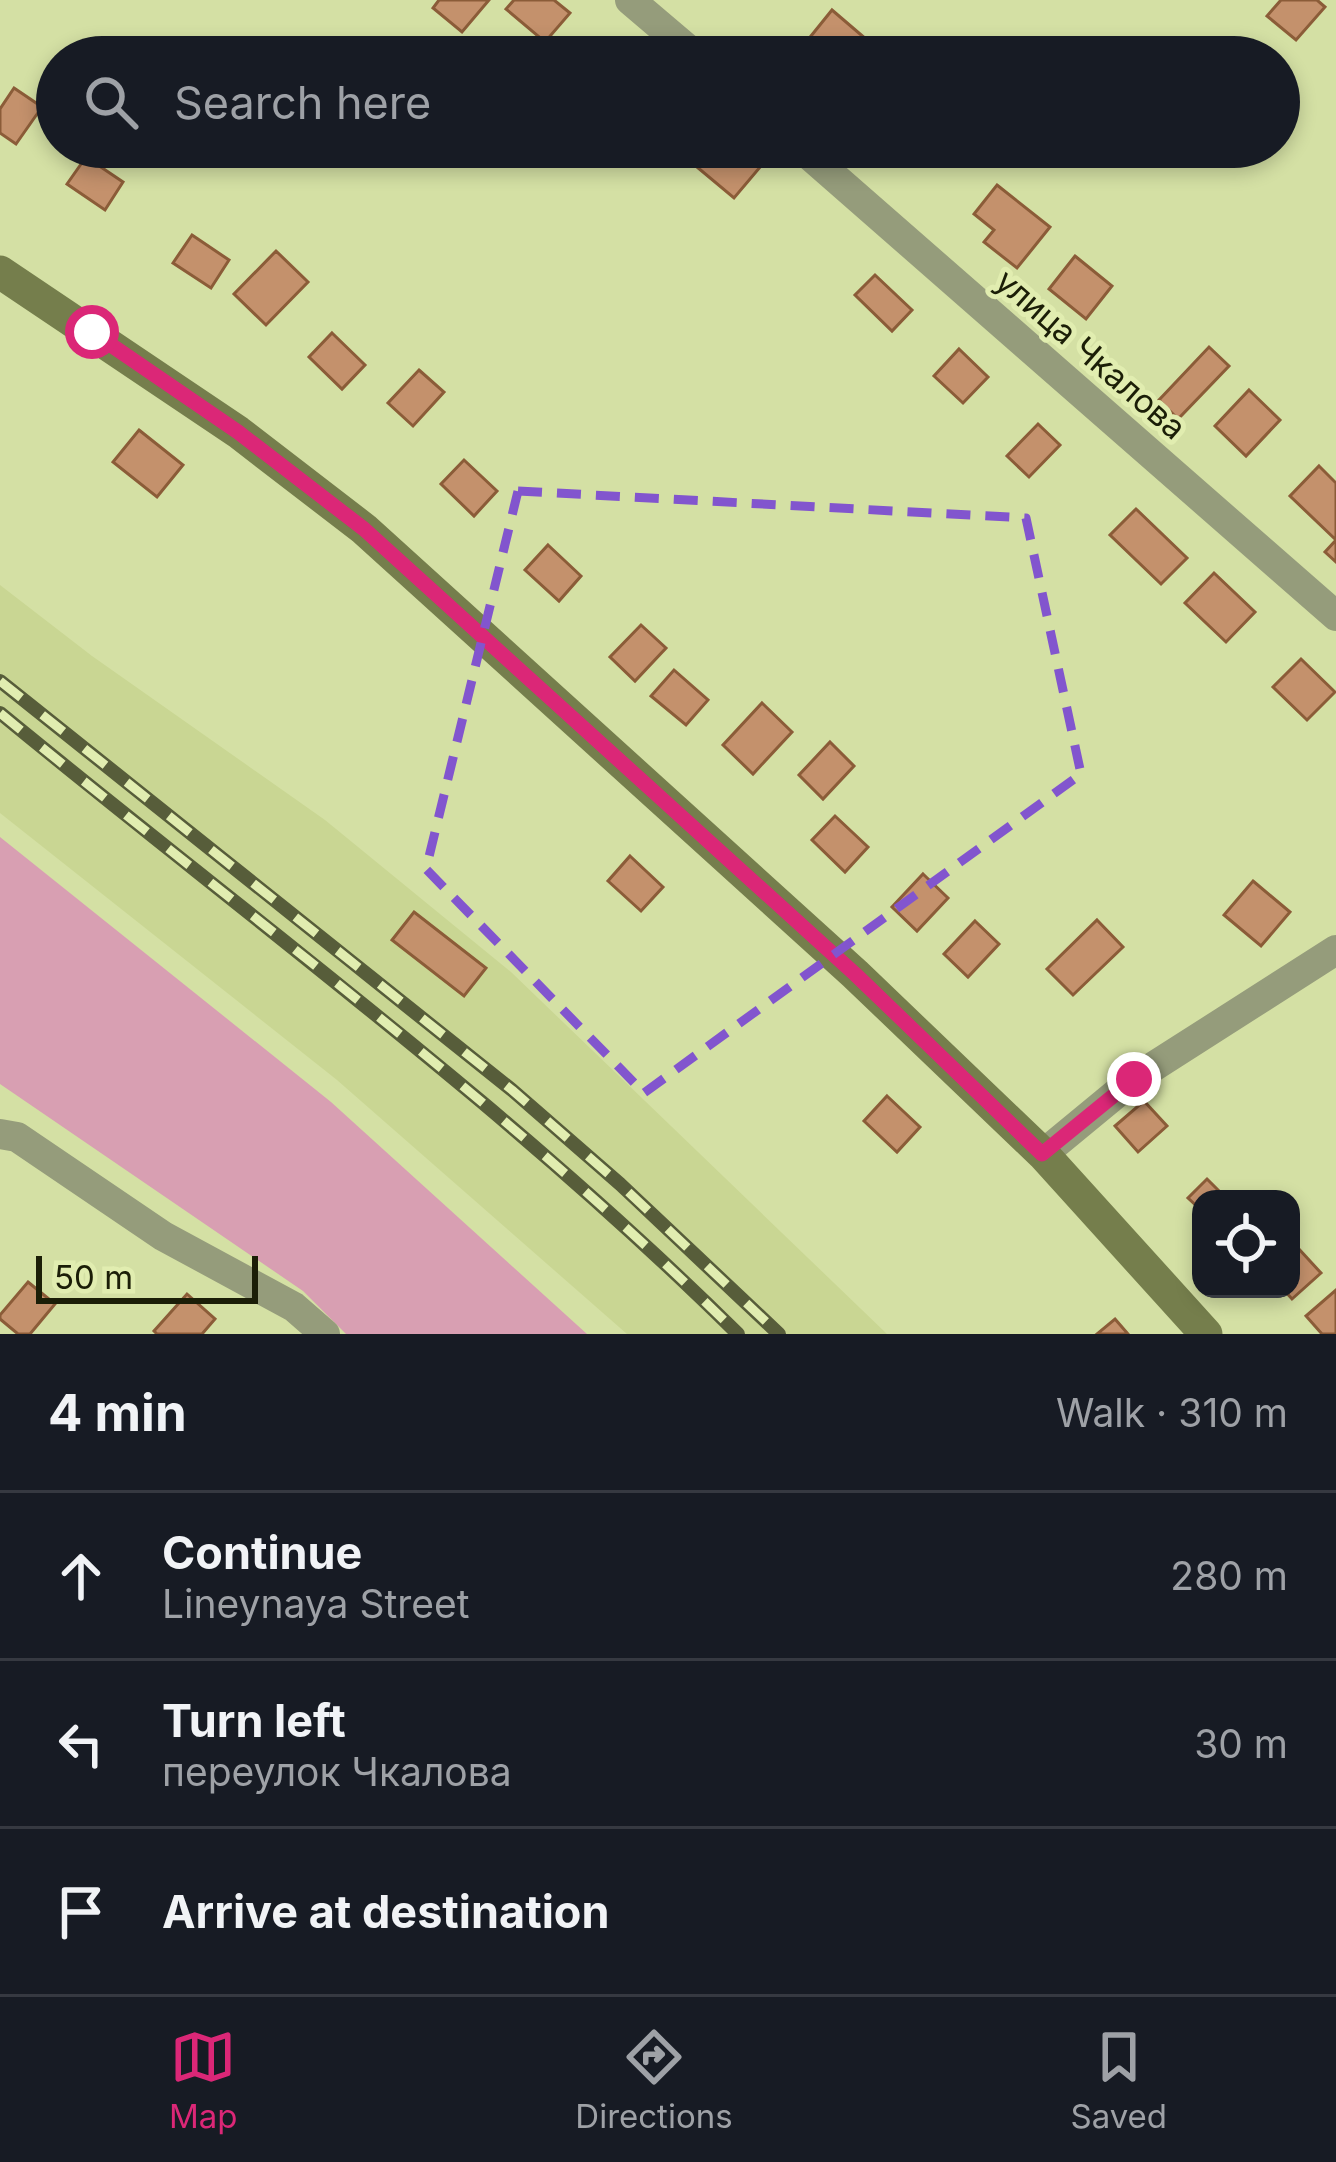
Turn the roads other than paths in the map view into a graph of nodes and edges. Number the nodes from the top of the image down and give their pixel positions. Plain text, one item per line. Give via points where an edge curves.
1 (630, 0) edge
2 (672, 36) edge
3 (824, 168) edge
4 (0, 272) edge
5 (1336, 616) edge
6 (1336, 950) edge
7 (0, 1134) edge
8 (1042, 1154) junction
9 (325, 1334) edge
10 (1206, 1334) edge

1 - 2 street
3 - 5 street, улица Чкалова
4 - 8 main road via 238,432 364,529
6 - 8 street via 1134,1079
7 - 9 street via 17,1137 163,1236 294,1307
8 - 10 main road

